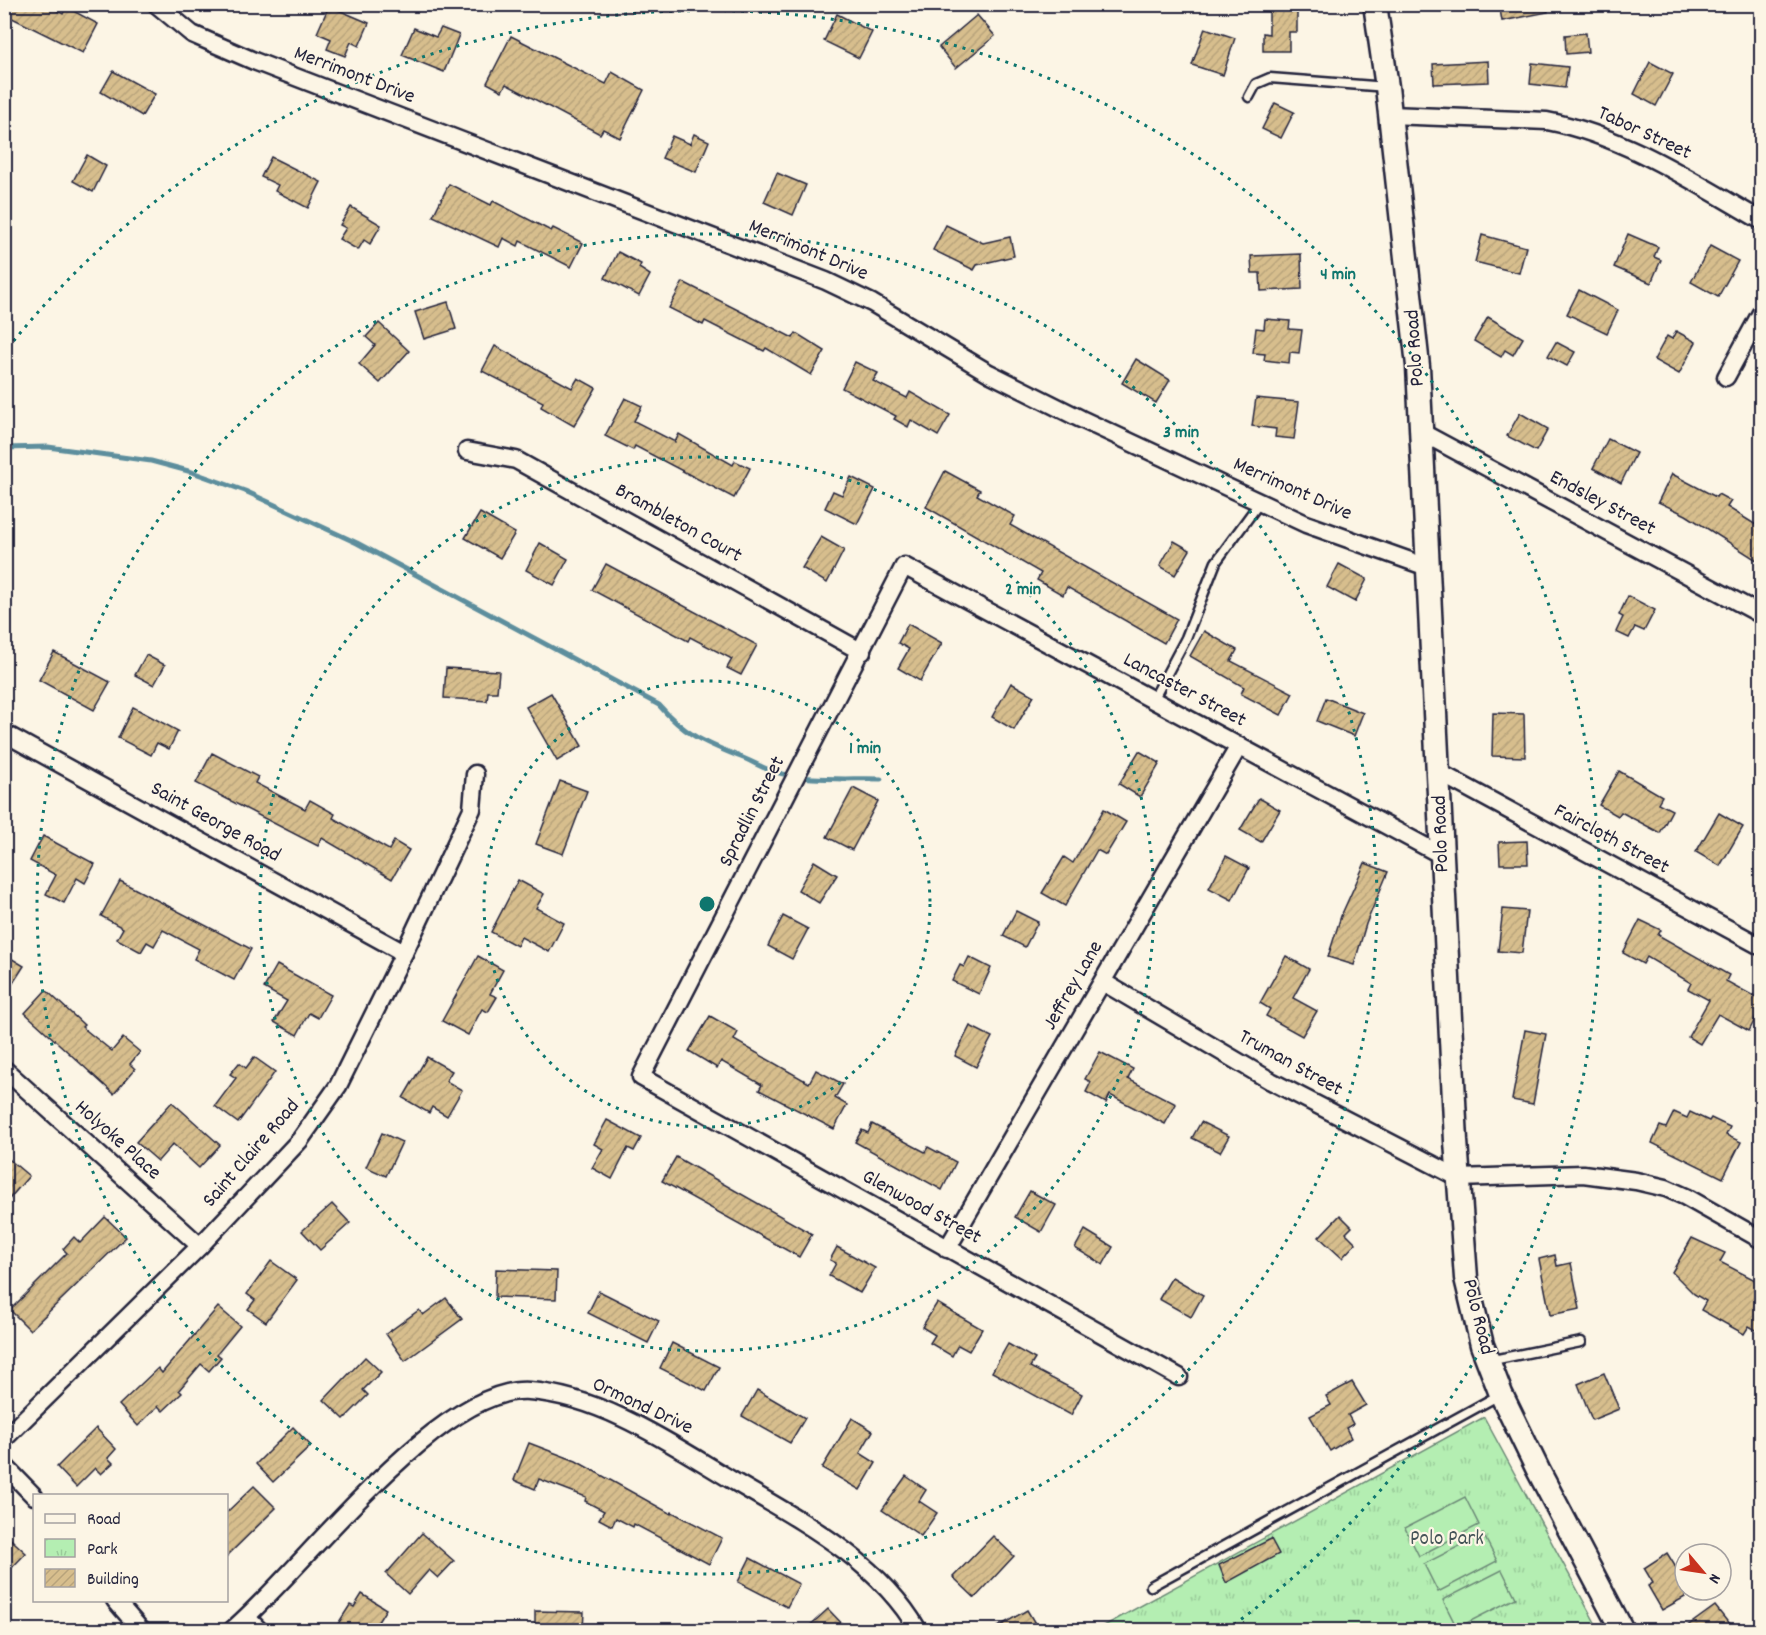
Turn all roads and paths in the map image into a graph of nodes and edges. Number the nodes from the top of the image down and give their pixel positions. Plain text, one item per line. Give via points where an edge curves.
1 (156, 4) edge
2 (1375, 4) edge
3 (1387, 87) junction
4 (1249, 98) dead end
5 (1389, 115) junction
6 (1761, 221) edge
7 (1761, 311) edge
8 (1726, 377) dead end
9 (1421, 432) junction
10 (467, 452) dead end
11 (1260, 502) junction
12 (904, 566) joint
13 (1430, 568) junction
14 (1761, 615) edge
15 (862, 652) junction
16 (1153, 700) junction
17 (4, 733) edge
18 (1239, 746) junction
19 (1440, 772) junction
20 (475, 774) dead end
21 (1443, 856) junction
22 (1761, 947) edge
23 (404, 953) junction
24 (1103, 982) junction
25 (4, 1069) edge
26 (641, 1077) joint
27 (1459, 1178) junction
28 (1761, 1240) edge
29 (200, 1246) junction
30 (947, 1249) junction
31 (1581, 1342) dead end
32 (1488, 1361) junction
33 (1179, 1377) dead end
34 (1501, 1394) junction
35 (4, 1439) edge
36 (4, 1465) edge
37 (33, 1495) edge
38 (1151, 1586) dead end
39 (117, 1602) edge
40 (247, 1618) junction
41 (141, 1630) edge
42 (232, 1630) edge
43 (259, 1630) edge
44 (918, 1630) edge
45 (1622, 1630) edge

1 - 11 street, Merrimont Drive via 192,34 254,61 826,281 872,303 989,373
2 - 3 main road, Polo Road
3 - 4 lane via 1270,78 1256,84
3 - 5 main road, Polo Road
5 - 6 street, Tabor Street via 1547,121 1572,126 1628,147
5 - 9 main road, Polo Road via 1413,304
7 - 8 street
9 - 13 main road, Polo Road
9 - 14 street, Endsley Street
10 - 15 street, Brambleton Court via 516,460
11 - 13 street, Merrimont Drive via 1306,524
11 - 16 lane via 1216,562 1185,638
12 - 15 street, Spradlin Street
12 - 16 street, Lancaster Street
13 - 19 main road, Polo Road
15 - 26 street, Spradlin Street
16 - 18 street, Lancaster Street
17 - 23 street, Saint George Road
18 - 21 street, Lancaster Street
18 - 24 street, Jeffrey Lane
19 - 21 main road, Polo Road
19 - 22 street, Faircloth Street
20 - 23 street, Saint Claire Road via 472,809
21 - 27 main road, Polo Road
23 - 29 street, Saint Claire Road via 338,1086 300,1140
24 - 27 street, Truman Street via 1270,1081
24 - 30 street, Jeffrey Lane
25 - 29 street, Holyoke Place
26 - 30 street, Glenwood Street
27 - 28 street via 1583,1174 1636,1181 1686,1197
27 - 32 main road, Polo Road via 1466,1278
29 - 35 street, Saint Claire Road
30 - 33 street, Glenwood Street
31 - 32 lane
32 - 34 main road, Polo Road
34 - 38 lane
34 - 45 main road, Polo Road
36 - 37 street
39 - 41 street
40 - 42 street, Ormond Drive
40 - 43 street
40 - 44 street, Ormond Drive via 422,1441 470,1406 494,1396 527,1391 575,1400 617,1416 765,1500 865,1566 889,1590

